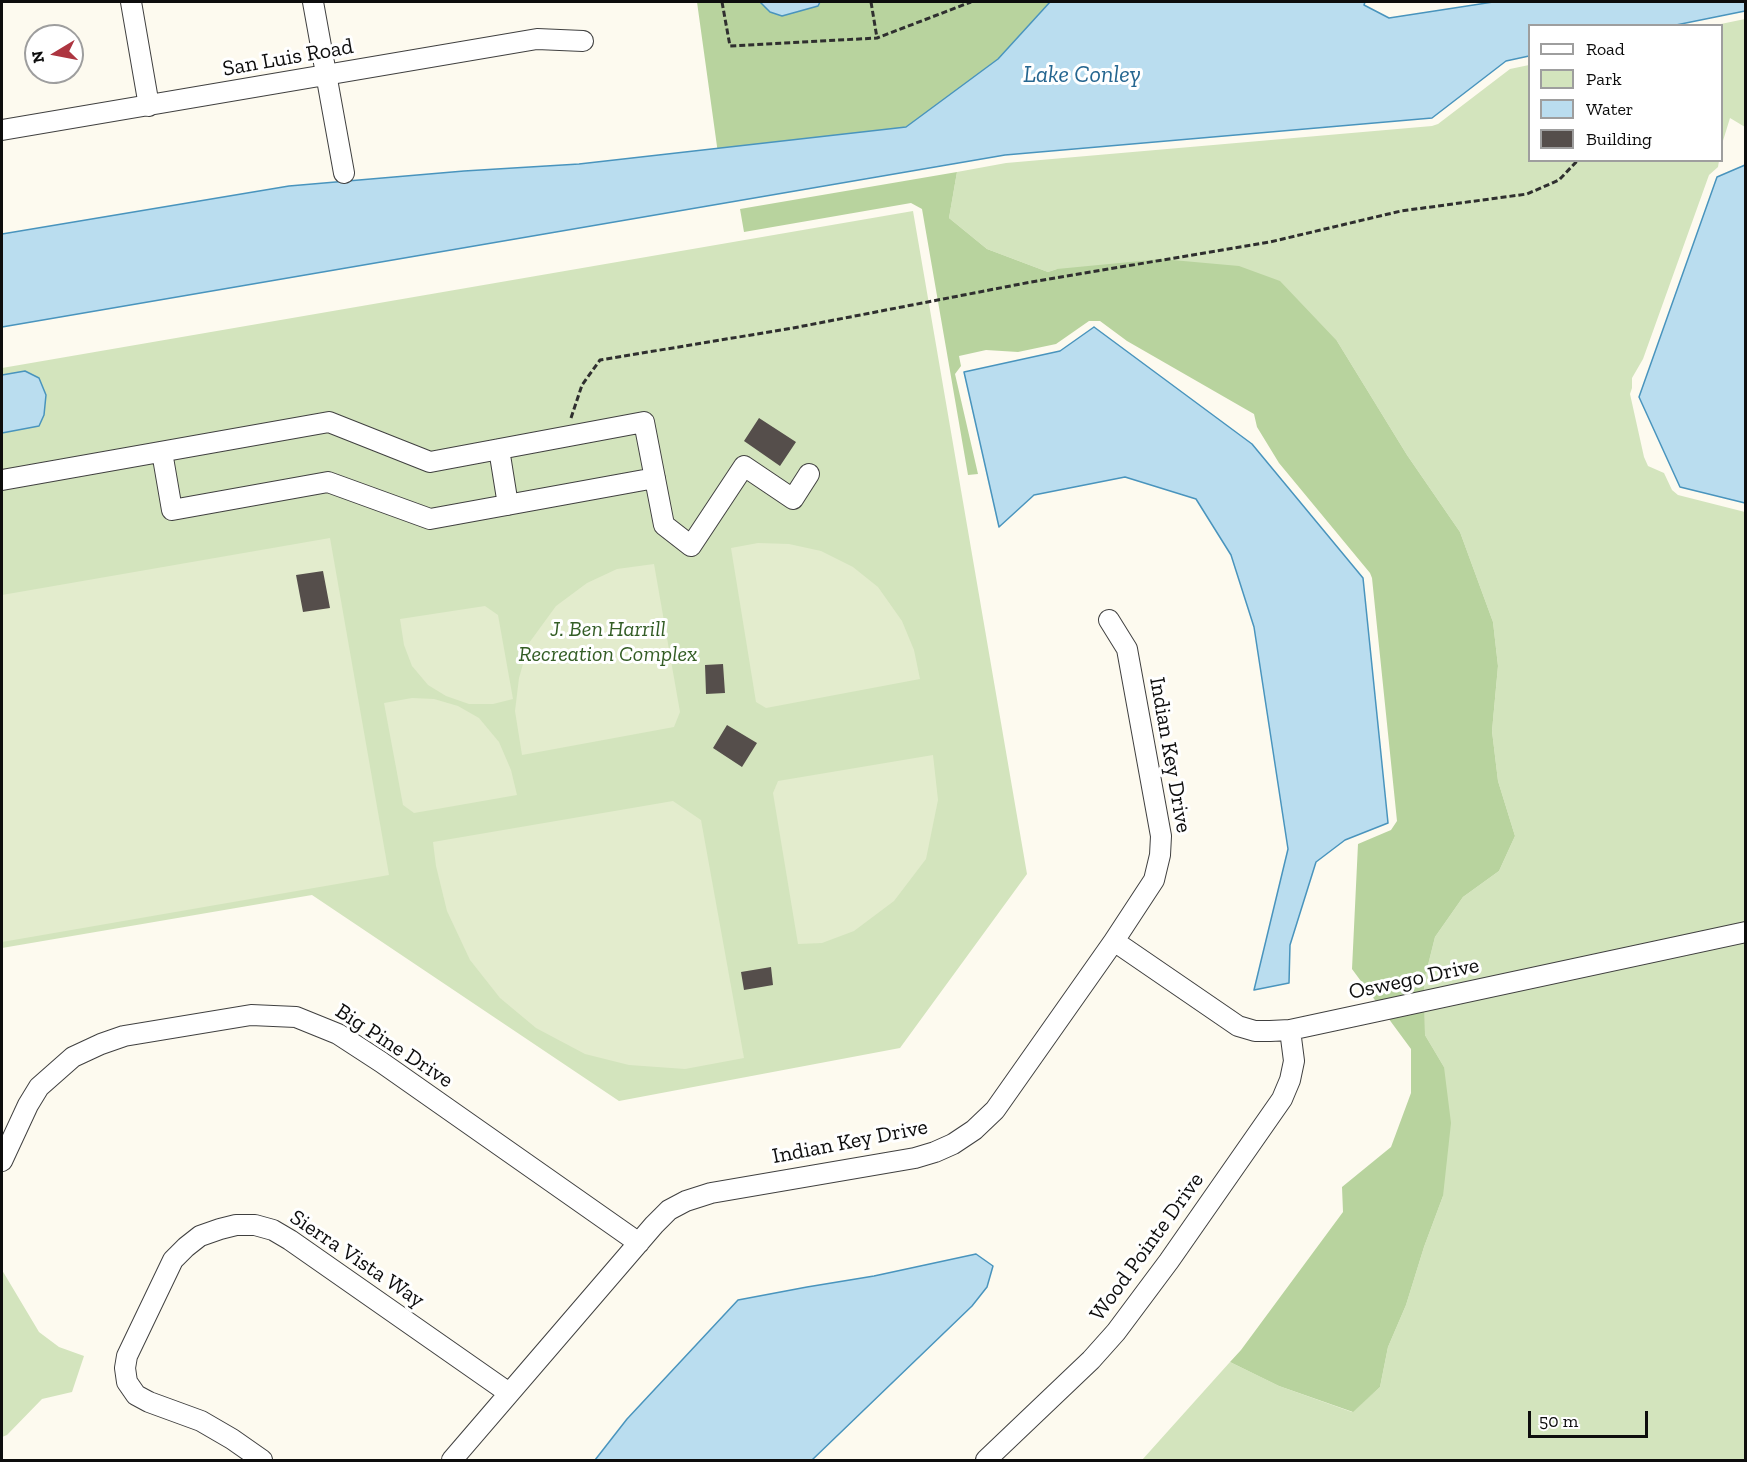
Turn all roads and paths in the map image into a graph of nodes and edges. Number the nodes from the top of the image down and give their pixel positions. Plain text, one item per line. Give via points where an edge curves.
1 (132, 2) edge
2 (313, 2) edge
3 (722, 2) edge
4 (871, 2) edge
5 (971, 2) edge
6 (877, 38) junction
7 (583, 40) dead end
8 (326, 76) junction
9 (148, 106) junction
10 (2, 130) edge
11 (1576, 162) edge
12 (344, 173) dead end
13 (565, 437) junction
14 (499, 449) junction
15 (162, 452) junction
16 (809, 474) dead end
17 (654, 478) junction
18 (2, 480) edge
19 (508, 504) junction
20 (1109, 620) dead end
21 (1746, 932) edge
22 (1114, 941) junction
23 (1290, 1030) junction
24 (2, 1161) edge
25 (639, 1243) junction
26 (509, 1393) junction
27 (262, 1461) edge
28 (452, 1461) edge
29 (986, 1461) edge

1 - 9 street
2 - 8 street
3 - 6 path via 730,46
4 - 6 path
5 - 6 path
7 - 8 street, San Luis Road via 537,39
8 - 9 street, San Luis Road
8 - 12 street
9 - 10 street, San Luis Road
11 - 13 path via 1559,180 1527,194 1401,211 1270,242 600,360 582,385
13 - 14 street
13 - 17 street via 644,422
14 - 15 street via 430,462 329,422
14 - 19 street
15 - 18 street
15 - 19 street via 172,510 328,482 430,519
16 - 17 street via 793,499 744,466 691,546 664,525
17 - 19 street
20 - 22 street, Indian Key Drive via 1127,649 1161,836 1154,880
21 - 23 street, Oswego Drive
22 - 23 street, Oswego Drive via 1238,1026 1255,1031
22 - 25 street, Indian Key Drive via 995,1110 953,1144 915,1158 686,1200 669,1210
23 - 29 street, Wood Pointe Drive via 1294,1061 1282,1099 1169,1261 1091,1360
24 - 25 street, Big Pine Drive via 39,1087 73,1057 124,1036 251,1015 296,1017 338,1034 381,1062
25 - 26 street, Indian Key Drive
26 - 27 street, Sierra Vista Way via 282,1235 255,1226 220,1229 200,1236 173,1260 128,1356 127,1382 135,1395 201,1421
26 - 28 street, Indian Key Drive

